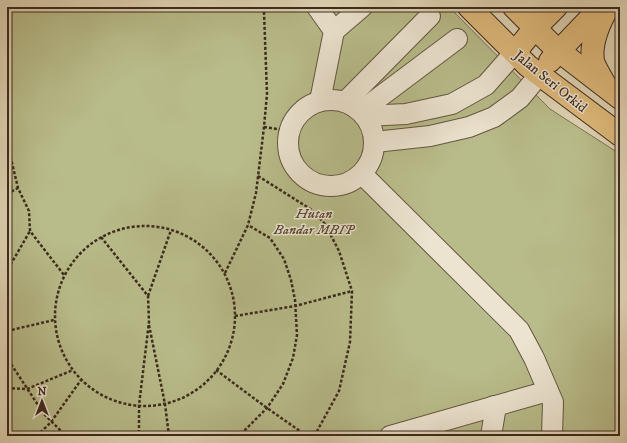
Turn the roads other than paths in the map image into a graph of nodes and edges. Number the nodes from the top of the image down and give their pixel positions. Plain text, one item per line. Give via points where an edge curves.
1 (317, 7) edge
2 (362, 7) edge
3 (469, 7) edge
4 (514, 7) edge
5 (556, 7) edge
6 (600, 7) edge
7 (608, 7) edge
8 (430, 16) dead end
9 (535, 28) junction
10 (334, 31) junction
11 (457, 39) dead end
12 (559, 50) junction
13 (514, 52) junction
14 (539, 75) junction
15 (614, 94) edge
16 (320, 101) junction
17 (357, 109) junction
18 (620, 135) edge
19 (375, 142) junction
20 (362, 174) junction
21 (548, 391) junction
22 (494, 406) junction
23 (390, 436) edge
24 (491, 436) edge
25 (552, 436) edge

1 - 10 lane
2 - 10 lane
3 - 13 main road, Jalan Seri Orkid
4 - 9 main road, Jalan Seri Orkid
5 - 9 main road
6 - 12 main road
7 - 15 main road via 592,46 593,62
8 - 17 lane
9 - 12 main road, Jalan Seri Orkid
9 - 13 main road
10 - 16 lane
11 - 17 lane
12 - 14 main road
12 - 15 main road, Jalan Seri Orkid
13 - 14 main road, Jalan Seri Orkid
13 - 17 lane via 486,85 452,104 406,114
14 - 18 main road, Jalan Seri Orkid
14 - 19 lane via 520,98 494,117 469,127 430,136
16 - 17 lane via 335,100
16 - 20 lane via 306,107 296,117 289,131 291,160 299,172 310,181 323,186 337,186 350,182
17 - 19 lane via 370,122
19 - 20 lane via 370,163
20 - 21 lane via 519,330
21 - 22 lane
21 - 25 lane via 553,402
22 - 23 lane
22 - 24 lane

